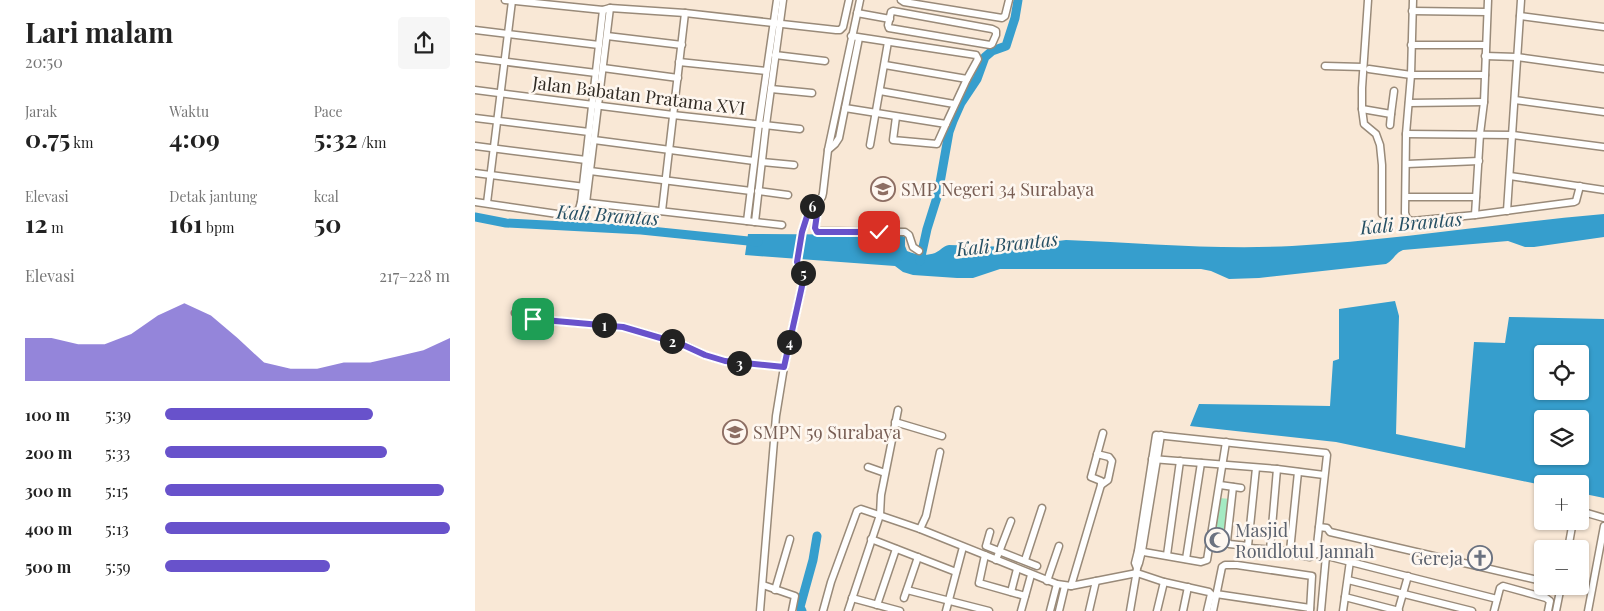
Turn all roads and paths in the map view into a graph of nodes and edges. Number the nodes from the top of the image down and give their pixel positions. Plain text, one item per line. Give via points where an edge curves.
1 (508, 0) edge
2 (777, 0) edge
3 (783, 0) edge
4 (849, 0) edge
5 (860, 0) edge
6 (1009, 0) edge
7 (1368, 0) edge
8 (1413, 0) edge
9 (1488, 0) edge
10 (1521, 0) edge
11 (902, 1) edge
12 (607, 9) junction
13 (1412, 11) junction
14 (1487, 12) junction
15 (685, 13) junction
16 (857, 13) junction
17 (1520, 16) junction
18 (890, 18) junction
19 (776, 23) junction
20 (1604, 26) edge
21 (475, 30) edge
22 (508, 34) junction
23 (607, 36) junction
24 (851, 36) junction
25 (859, 38) junction
26 (888, 42) junction
27 (1411, 44) junction
28 (599, 45) junction
29 (681, 45) junction
30 (1485, 45) junction
31 (775, 56) junction
32 (1485, 56) junction
33 (1517, 57) junction
34 (475, 58) edge
35 (825, 61) dead end
36 (504, 62) junction
37 (679, 62) junction
38 (885, 65) junction
39 (1325, 66) dead end
40 (603, 68) junction
41 (1366, 68) junction
42 (1604, 69) edge
43 (766, 71) junction
44 (596, 73) junction
45 (1485, 75) junction
46 (1411, 76) junction
47 (678, 78) junction
48 (967, 79) junction
49 (771, 89) junction
50 (475, 90) edge
51 (880, 91) junction
52 (1394, 91) dead end
53 (811, 93) dead end
54 (500, 94) junction
55 (1515, 100) junction
56 (1484, 102) junction
57 (954, 104) junction
58 (1409, 104) junction
59 (595, 105) junction
60 (845, 108) junction
61 (1362, 109) junction
62 (1604, 112) edge
63 (875, 113) junction
64 (1391, 114) junction
65 (673, 115) junction
66 (896, 117) junction
67 (475, 118) edge
68 (497, 121) junction
69 (762, 124) junction
70 (946, 124) junction
71 (1390, 125) dead end
72 (800, 129) dead end
73 (589, 132) junction
74 (1406, 134) junction
75 (1480, 134) junction
76 (1513, 135) junction
77 (594, 140) junction
78 (870, 145) dead end
79 (475, 146) edge
80 (1604, 147) edge
81 (493, 148) junction
82 (828, 150) junction
83 (669, 151) junction
84 (586, 160) junction
85 (758, 161) junction
86 (1479, 161) junction
87 (1407, 164) junction
88 (794, 165) dead end
89 (590, 171) junction
90 (475, 173) edge
91 (490, 174) junction
92 (1510, 176) junction
93 (666, 180) junction
94 (1580, 186) junction
95 (585, 187) junction
96 (1604, 190) edge
97 (754, 191) junction
98 (787, 195) dead end
99 (1406, 197) junction
100 (1476, 197) junction
101 (819, 200) junction
102 (475, 202) edge
103 (583, 202) junction
104 (487, 203) junction
105 (662, 211) junction
106 (1507, 211) junction
107 (1382, 214) dead end
108 (1475, 215) junction
109 (751, 222) junction
110 (782, 225) dead end
111 (919, 251) dead end
112 (515, 313) dead end
113 (784, 367) junction
114 (898, 410) dead end
115 (895, 422) junction
116 (1103, 433) dead end
117 (942, 436) dead end
118 (1226, 442) junction
119 (940, 452) dead end
120 (1097, 454) junction
121 (1154, 459) junction
122 (1180, 461) junction
123 (1201, 463) junction
124 (1223, 465) junction
125 (868, 467) dead end
126 (1256, 468) junction
127 (1277, 469) junction
128 (1298, 472) junction
129 (885, 473) junction
130 (1324, 475) junction
131 (1101, 485) junction
132 (1219, 486) junction
133 (1233, 488) junction
134 (1241, 488) dead end
135 (1042, 508) dead end
136 (1589, 514) edge
137 (880, 515) junction
138 (1604, 518) edge
139 (1011, 521) dead end
140 (922, 525) junction
141 (1604, 526) edge
142 (1322, 528) junction
143 (990, 532) dead end
144 (791, 539) dead end
145 (871, 539) junction
146 (1059, 546) dead end
147 (1248, 546) junction
148 (963, 547) junction
149 (896, 549) junction
150 (1270, 550) junction
151 (1140, 551) junction
152 (1289, 551) junction
153 (985, 555) junction
154 (998, 555) junction
155 (1167, 555) junction
156 (1321, 555) junction
157 (918, 557) junction
158 (1186, 559) junction
159 (1025, 560) junction
160 (1351, 561) junction
161 (1037, 566) dead end
162 (1017, 569) junction
163 (1137, 570) junction
164 (956, 572) junction
165 (1505, 573) junction
166 (1031, 575) junction
167 (1048, 576) junction
168 (1408, 576) junction
169 (1534, 579) edge
170 (1348, 580) junction
171 (1096, 581) junction
172 (1164, 582) junction
173 (1071, 583) junction
174 (1057, 584) junction
175 (763, 585) junction
176 (1502, 585) junction
177 (1188, 587) junction
178 (775, 590) junction
179 (907, 590) junction
180 (1011, 592) junction
181 (1213, 594) junction
182 (1403, 594) junction
183 (1559, 595) edge
184 (1025, 596) junction
185 (1345, 597) junction
186 (852, 598) junction
187 (904, 598) dead end
188 (1497, 599) junction
189 (949, 601) junction
190 (877, 605) junction
191 (1310, 609) edge
192 (760, 611) edge
193 (792, 611) edge
194 (823, 611) edge
195 (848, 611) edge
196 (900, 611) edge
197 (947, 611) edge
198 (989, 611) edge
199 (1021, 611) edge
200 (1050, 611) edge
201 (1059, 611) edge
202 (1089, 611) edge
203 (1130, 611) edge
204 (1157, 611) edge
205 (1183, 611) edge
206 (1207, 611) edge
207 (1213, 611) edge
208 (1321, 611) edge
209 (1343, 611) edge
210 (1399, 611) edge
211 (1472, 611) edge
212 (1494, 611) edge
213 (1549, 611) edge
214 (1556, 611) edge
215 (1588, 611) edge

1 - 12 street
1 - 22 street
2 - 19 street
3 - 19 street
4 - 19 street via 840,30
5 - 16 street
6 - 11 street via 1003,18
7 - 41 street
8 - 13 street
9 - 14 street
10 - 17 street
12 - 15 street
12 - 23 street
12 - 28 street
13 - 14 street
13 - 27 street
14 - 30 street
15 - 19 street
15 - 29 street
16 - 18 street
16 - 24 street
17 - 20 street
17 - 33 street
18 - 18 street via 893,11 992,28 997,33 990,45 889,28
19 - 31 street
19 - 43 street
21 - 22 street
22 - 28 street
22 - 36 street
23 - 29 street
23 - 40 street
24 - 25 street
24 - 82 street
25 - 26 street
25 - 60 street
26 - 38 street
26 - 48 street via 976,55 978,59
27 - 30 street
27 - 46 street
28 - 44 street
29 - 37 street
30 - 32 street
31 - 35 street
31 - 49 street
32 - 33 street
32 - 45 street
33 - 42 street
33 - 55 street
34 - 36 street
36 - 44 street
36 - 54 street
37 - 43 street
37 - 47 street
38 - 48 street
38 - 51 street
39 - 41 street
40 - 47 street
40 - 59 street
41 - 46 street
41 - 61 street
43 - 69 street
44 - 59 street
45 - 46 street
45 - 56 street
46 - 58 street
47 - 65 street
48 - 57 street
49 - 53 street
49 - 69 street
50 - 54 street, Jalan Babatan Pratama XVI
51 - 57 street
51 - 63 street
52 - 64 street
54 - 59 street, Jalan Babatan Pratama XVI
54 - 68 street
55 - 62 street
55 - 76 street
56 - 58 street
56 - 75 street
57 - 70 street
58 - 74 street
59 - 65 street, Jalan Babatan Pratama XVI
59 - 73 street
59 - 77 street
60 - 63 street
60 - 82 street via 839,138
61 - 64 street
61 - 107 street via 1365,124 1376,134 1380,145
63 - 66 street
63 - 78 street
64 - 71 street
65 - 69 street, Jalan Babatan Pratama XVI
65 - 83 street
66 - 70 street
66 - 70 street via 893,140 937,144
67 - 68 street
68 - 73 street
68 - 81 street
69 - 72 street, Jalan Babatan Pratama XVI
69 - 85 street
73 - 84 street
74 - 75 street
74 - 87 street
75 - 76 street
75 - 86 street
76 - 80 street
76 - 92 street
77 - 83 street
77 - 89 street
79 - 81 street
81 - 84 street
81 - 91 street
82 - 101 street via 823,193
83 - 85 street
83 - 93 street
84 - 95 street
85 - 88 street
85 - 97 street
86 - 87 street
86 - 100 street
87 - 99 street
89 - 93 street
89 - 95 street
90 - 91 street
91 - 95 street
91 - 104 street
92 - 94 street
92 - 106 street
93 - 97 street
93 - 105 street
94 - 96 street
94 - 106 street via 1574,202
95 - 103 street
97 - 98 street
97 - 109 street
99 - 100 street
99 - 108 street via 1405,215 1410,221
100 - 108 street
101 - 111 street via 817,232 905,232
101 - 113 street via 809,210 802,232 797,262 804,277
102 - 104 street
103 - 104 street via 576,212 569,215
103 - 105 street
105 - 109 street
106 - 108 street
109 - 110 street
112 - 113 street via 533,319 623,327 725,361
113 - 175 street via 776,416
114 - 115 street
115 - 117 street
115 - 129 street
116 - 120 street
118 - 121 street via 1158,436
118 - 124 street
118 - 130 street via 1323,452 1327,455
119 - 140 street
120 - 131 street via 1091,478 1101,481
120 - 131 street via 1111,459 1108,480
121 - 122 street
121 - 151 street
122 - 123 street
122 - 155 street
123 - 124 street
123 - 158 street
124 - 126 street
124 - 132 street
125 - 129 street
126 - 127 street
126 - 147 street
127 - 128 street
127 - 150 street
128 - 130 street
128 - 152 street
129 - 137 street
130 - 142 street
131 - 173 street
132 - 133 street
132 - 158 street via 1207,560
133 - 134 street
133 - 147 street via 1227,542
135 - 159 street
136 - 138 street
137 - 140 street
137 - 145 street
137 - 194 street via 861,509 857,511
139 - 154 street
140 - 148 street
141 - 215 street
142 - 156 street
142 - 165 street
143 - 154 street via 985,545
144 - 178 street
145 - 149 street
145 - 186 street
146 - 167 street
147 - 150 street
148 - 153 street
148 - 164 street
149 - 157 street
149 - 190 street
150 - 152 street
151 - 155 street
151 - 163 street via 1135,563
152 - 156 street via 1310,557
153 - 154 street
153 - 180 street via 979,582
154 - 159 street
154 - 162 street
155 - 158 street
156 - 160 street
156 - 208 street
157 - 164 street
157 - 179 street
159 - 161 street
160 - 168 street
160 - 170 street
162 - 166 street
162 - 180 street
163 - 171 street
163 - 172 street
163 - 203 street
164 - 189 street
165 - 169 street
165 - 176 street
166 - 167 street
166 - 184 street
167 - 174 street
168 - 182 street
168 - 188 street
170 - 182 street
170 - 185 street
171 - 173 street
171 - 202 street
172 - 177 street
172 - 204 street
173 - 174 street
173 - 201 street
174 - 200 street
175 - 178 street
175 - 192 street
176 - 188 street
176 - 213 street via 1546,598 1550,601
177 - 181 street
177 - 205 street
178 - 193 street via 795,596
179 - 187 street
179 - 189 street
180 - 184 street
181 - 191 street
181 - 191 street via 1225,565 1311,576
181 - 206 street
181 - 207 street
182 - 210 street
182 - 211 street
183 - 214 street
184 - 199 street
185 - 209 street
185 - 210 street
186 - 190 street
186 - 195 street
188 - 212 street
189 - 197 street
189 - 198 street
190 - 196 street

